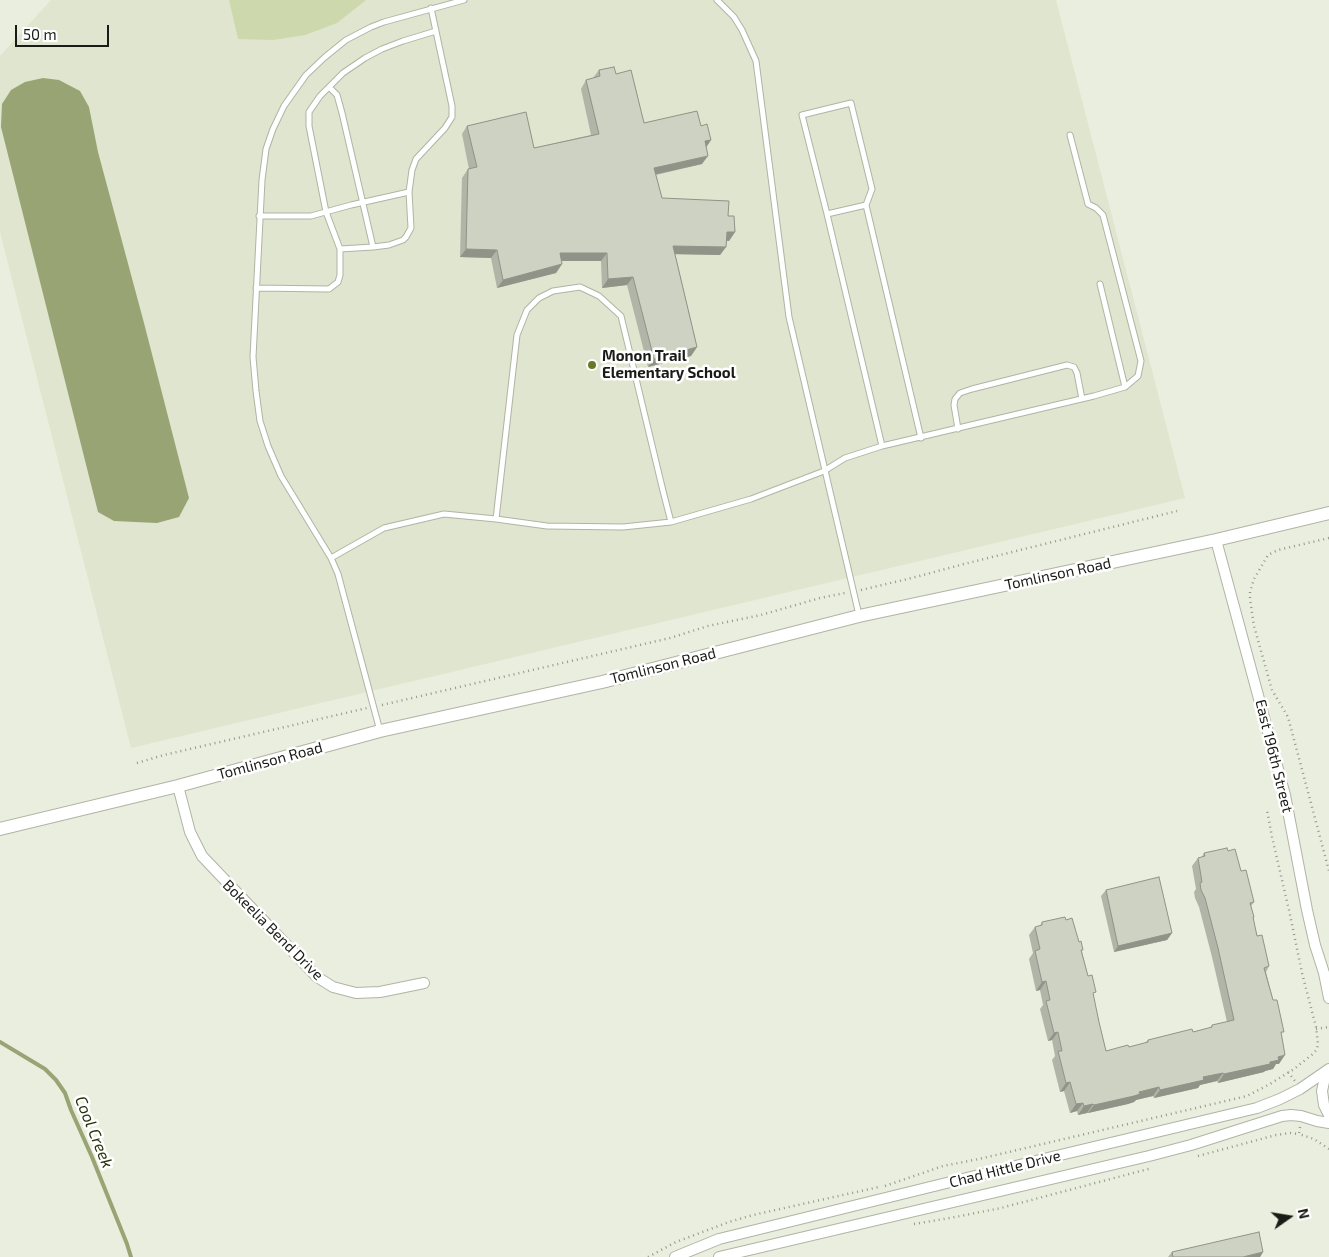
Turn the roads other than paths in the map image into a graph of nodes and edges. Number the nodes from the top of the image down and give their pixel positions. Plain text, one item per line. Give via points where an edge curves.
1 (464, 0) edge
2 (717, 0) edge
3 (431, 8) junction
4 (436, 31) junction
5 (329, 87) junction
6 (1070, 135) dead end
7 (409, 192) junction
8 (363, 202) junction
9 (866, 205) junction
10 (326, 212) junction
11 (827, 214) junction
12 (259, 216) junction
13 (373, 247) junction
14 (340, 249) junction
15 (1100, 284) dead end
16 (256, 288) junction
17 (1125, 387) junction
18 (1082, 399) junction
19 (958, 429) junction
20 (921, 438) junction
21 (882, 446) junction
22 (824, 471) junction
23 (1329, 514) edge
24 (496, 519) junction
25 (671, 522) junction
26 (1216, 540) junction
27 (331, 558) junction
28 (859, 616) junction
29 (380, 731) junction
30 (178, 786) junction
31 (0, 828) edge
32 (1326, 976) edge
33 (424, 984) dead end
34 (1329, 998) edge
35 (1329, 1070) edge
36 (1329, 1115) edge
37 (1329, 1123) edge
38 (675, 1257) edge
39 (719, 1257) edge

1 - 3 lane
2 - 22 lane via 734,17 756,61 789,317
3 - 4 lane
3 - 12 lane via 365,30 334,49 306,75 284,106 266,149
4 - 5 lane via 374,53 343,73
4 - 7 lane via 452,117 416,159
5 - 8 lane via 337,95
5 - 10 lane via 309,112
6 - 17 lane via 1088,204 1103,215 1141,361 1138,376
7 - 8 lane
7 - 13 lane via 411,228 406,237 389,246
8 - 10 lane
8 - 13 lane
9 - 11 lane
9 - 11 lane via 872,189 851,103 802,115
9 - 20 lane
10 - 12 lane via 311,216
10 - 14 lane
11 - 21 lane
12 - 16 lane
13 - 14 lane
14 - 16 lane via 340,275 338,282 329,289
15 - 17 lane
16 - 27 lane via 254,357 264,434 290,493
17 - 18 lane
18 - 19 lane
18 - 19 lane via 1077,373 1074,367 1067,365 960,393 954,405
19 - 20 lane
20 - 21 lane
21 - 22 lane via 845,458
22 - 25 lane via 751,499
22 - 28 lane
23 - 26 street, Tomlinson Road
24 - 25 lane via 547,526 623,527
24 - 25 lane via 517,335 527,310 540,298 553,291 580,287 599,296 621,316
24 - 27 lane via 444,514 392,526
26 - 28 street, Tomlinson Road
26 - 32 street, East 196th Street via 1284,789 1311,926
27 - 29 lane via 344,592
28 - 29 street, Tomlinson Road via 602,682
29 - 30 street, Tomlinson Road
30 - 31 street, Tomlinson Road
30 - 33 street, Bokeelia Bend Drive via 190,832 202,856 317,977 333,987 356,993
32 - 34 street, East 196th Street
35 - 36 street via 1322,1091
35 - 38 street, Chad Hittle Drive via 1300,1089 1257,1108 719,1239
37 - 39 street, Chad Hittle Drive via 1282,1116 1149,1156

